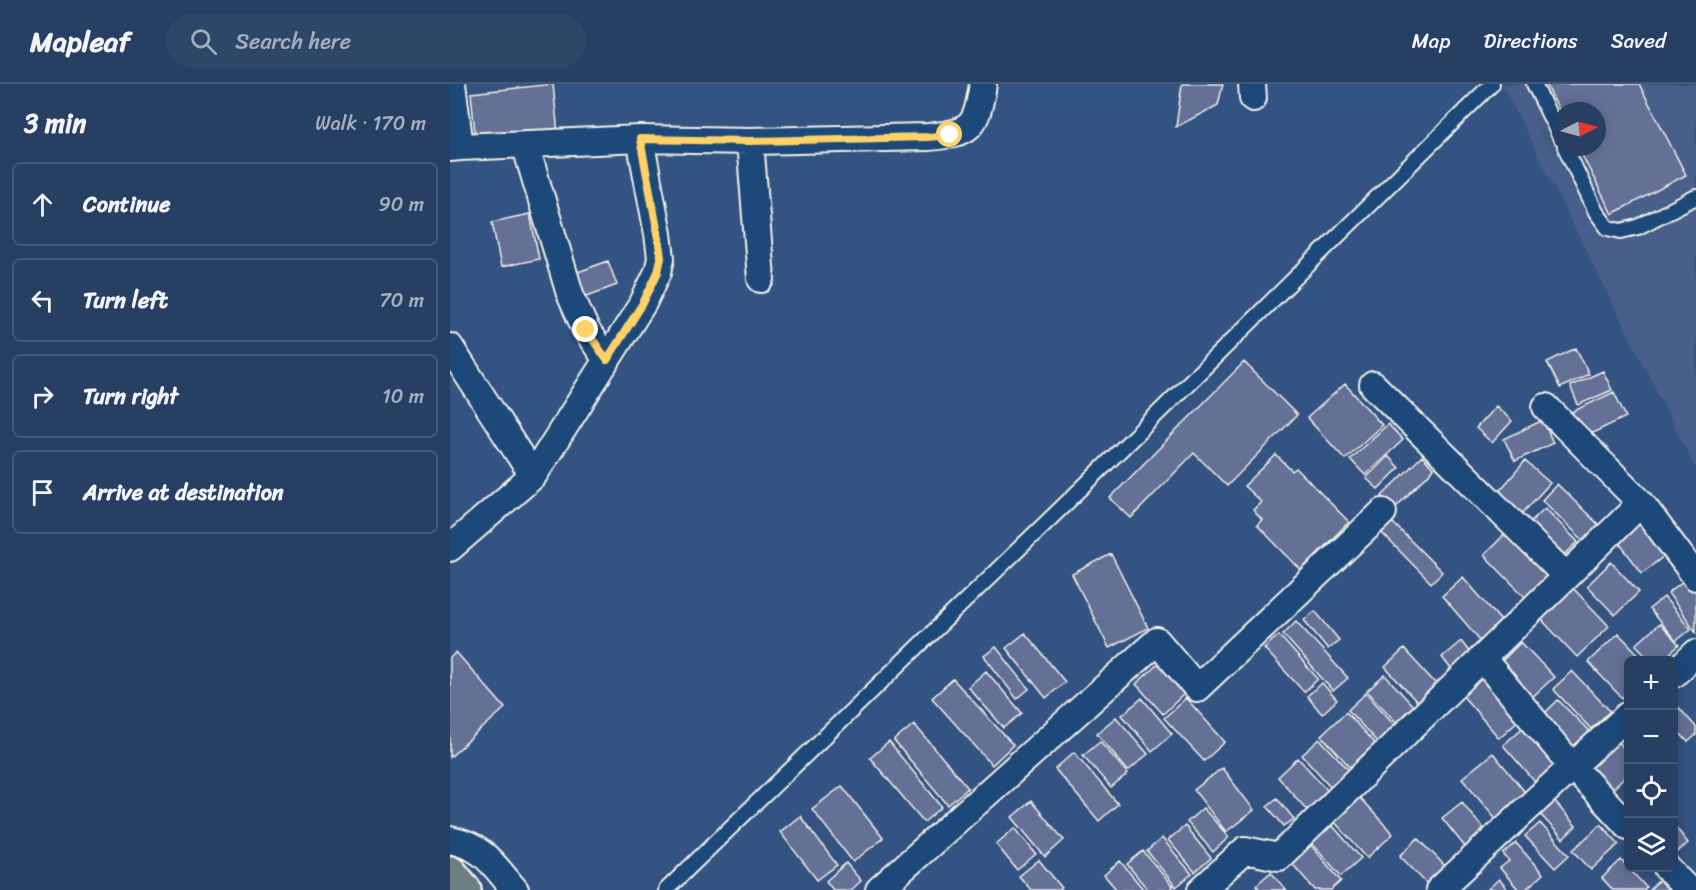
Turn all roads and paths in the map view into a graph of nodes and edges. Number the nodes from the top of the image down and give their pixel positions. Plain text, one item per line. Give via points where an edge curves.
1 (452, 84) edge
2 (983, 84) edge
3 (1492, 84) edge
4 (1534, 84) edge
5 (1552, 121) edge
6 (640, 139) junction
7 (750, 141) junction
8 (525, 144) junction
9 (455, 147) edge
10 (1569, 156) edge
11 (1696, 197) edge
12 (761, 279) dead end
13 (450, 347) edge
14 (607, 360) junction
15 (1373, 385) dead end
16 (1546, 407) dead end
17 (533, 476) junction
18 (1641, 503) junction
19 (1383, 512) dead end
20 (450, 548) edge
21 (1566, 576) junction
22 (1696, 577) edge
23 (1696, 653) edge
24 (1482, 658) junction
25 (1678, 670) edge
26 (1624, 720) edge
27 (1573, 767) junction
28 (1624, 821) edge
29 (450, 840) edge
30 (1672, 872) edge
31 (450, 873) edge
32 (464, 890) edge
33 (515, 890) edge
34 (666, 890) edge
35 (879, 890) edge
36 (1201, 890) edge
37 (1439, 890) edge
38 (1688, 890) edge

1 - 9 street
2 - 7 street via 974,121 965,130 950,135
3 - 34 lane
4 - 5 lane
6 - 7 street
6 - 8 street
6 - 14 street via 661,258 643,303
7 - 12 street
8 - 9 street
8 - 14 street via 570,294 586,330
10 - 11 lane via 1608,228 1621,231 1638,227
13 - 17 street
14 - 17 street
15 - 21 street
16 - 18 street
17 - 20 street
18 - 21 street
18 - 22 street
19 - 35 street via 1197,687 1158,641
21 - 24 street
23 - 25 street
24 - 27 street
24 - 36 street via 1279,857 1245,850
26 - 27 street
27 - 28 street
27 - 37 street
29 - 33 street via 481,851
30 - 38 street
31 - 32 main road

